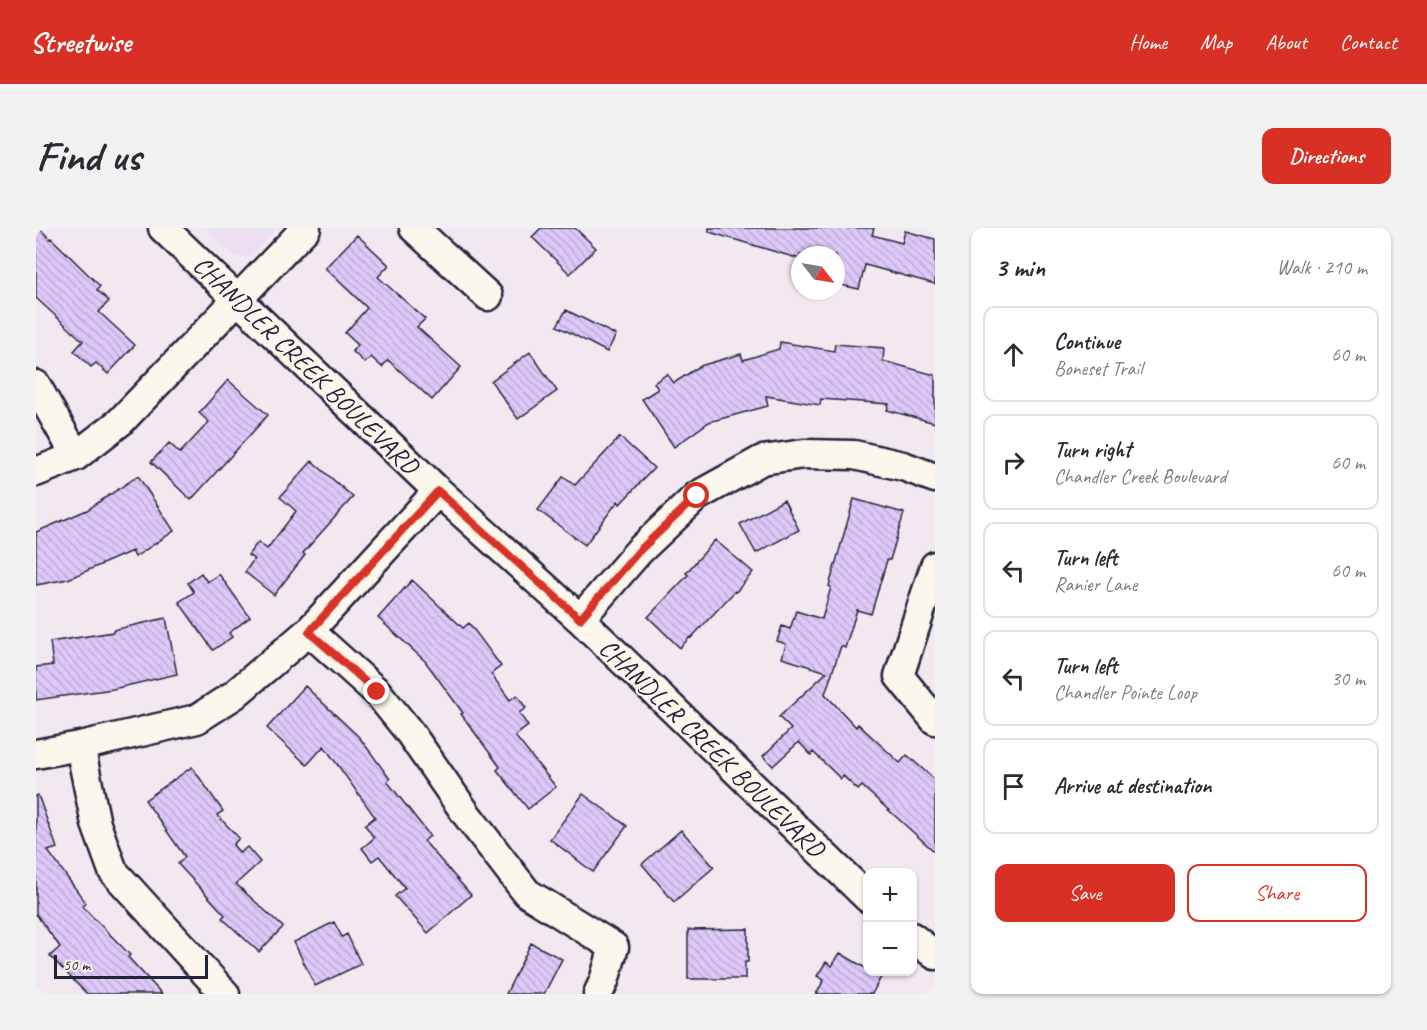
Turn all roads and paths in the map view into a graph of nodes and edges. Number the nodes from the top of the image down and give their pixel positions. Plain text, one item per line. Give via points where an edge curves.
1 (163, 228) edge
2 (306, 228) edge
3 (414, 228) edge
4 (488, 296) dead end
5 (238, 298) junction
6 (36, 385) edge
7 (76, 456) junction
8 (36, 472) edge
9 (935, 478) edge
10 (438, 491) junction
11 (935, 566) edge
12 (580, 619) junction
13 (309, 632) junction
14 (935, 720) edge
15 (80, 746) junction
16 (36, 754) edge
17 (863, 894) edge
18 (917, 941) edge
19 (935, 955) edge
20 (225, 994) edge
21 (598, 994) edge

1 - 5 street, CHANDLER CREEK BOULEVARD
2 - 5 street
3 - 4 street
5 - 7 street via 120,422
5 - 10 street, CHANDLER CREEK BOULEVARD
6 - 7 street
7 - 8 street
9 - 12 street via 854,454 804,454 762,460 697,496 639,551
10 - 12 street, CHANDLER CREEK BOULEVARD
10 - 13 street
11 - 14 street via 899,676
12 - 17 street, CHANDLER CREEK BOULEVARD
13 - 15 street via 234,695 197,718
13 - 21 street via 377,692 526,893 614,947
15 - 16 street
15 - 20 street via 96,824 112,871
18 - 19 street

